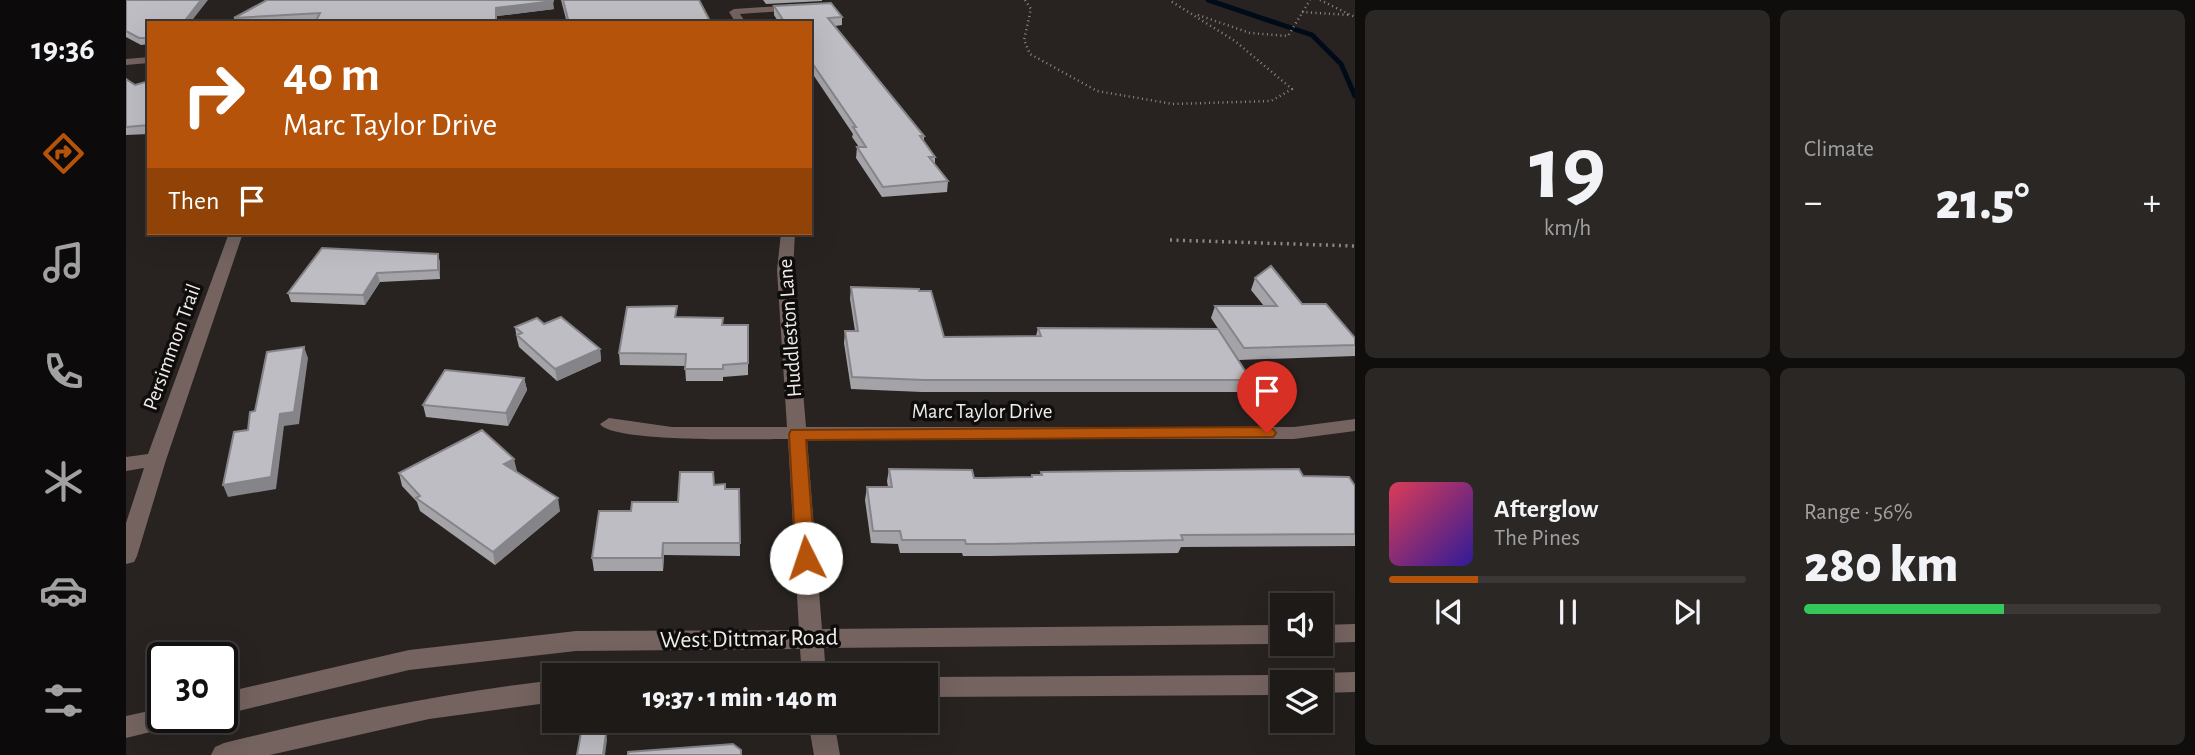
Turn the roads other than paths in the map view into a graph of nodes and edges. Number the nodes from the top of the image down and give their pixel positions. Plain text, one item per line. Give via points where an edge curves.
1 (804, 8) edge
2 (740, 21) edge
3 (147, 60) edge
4 (126, 62) edge
5 (235, 235) edge
6 (788, 235) edge
7 (609, 424) dead end
8 (1355, 425) edge
9 (797, 434) junction
10 (156, 460) junction
11 (126, 464) edge
12 (126, 556) edge
13 (1355, 633) edge
14 (1333, 634) edge
15 (1270, 635) edge
16 (811, 638) junction
17 (813, 663) edge
18 (1355, 682) edge
19 (1333, 683) edge
20 (1270, 685) edge
21 (938, 687) edge
22 (542, 692) edge
23 (238, 700) edge
24 (147, 722) edge
25 (126, 727) edge
26 (823, 733) edge
27 (224, 755) edge
28 (827, 755) edge

1 - 2 street via 734,12
3 - 4 street
5 - 10 street, Persimmon Trail
6 - 9 street, Huddleston Lane via 785,270
7 - 9 street, Marc Taylor Drive via 672,433
8 - 9 street, Marc Taylor Drive via 1294,433
9 - 16 street, Huddleston Lane
10 - 11 street
10 - 12 street, Persimmon Trail
13 - 14 street
15 - 16 street, West Dittmar Road
16 - 17 street, Huddleston Lane
16 - 23 street, West Dittmar Road via 517,646 409,660
18 - 19 street
20 - 21 street
22 - 27 street via 400,712
24 - 25 street
26 - 28 street

